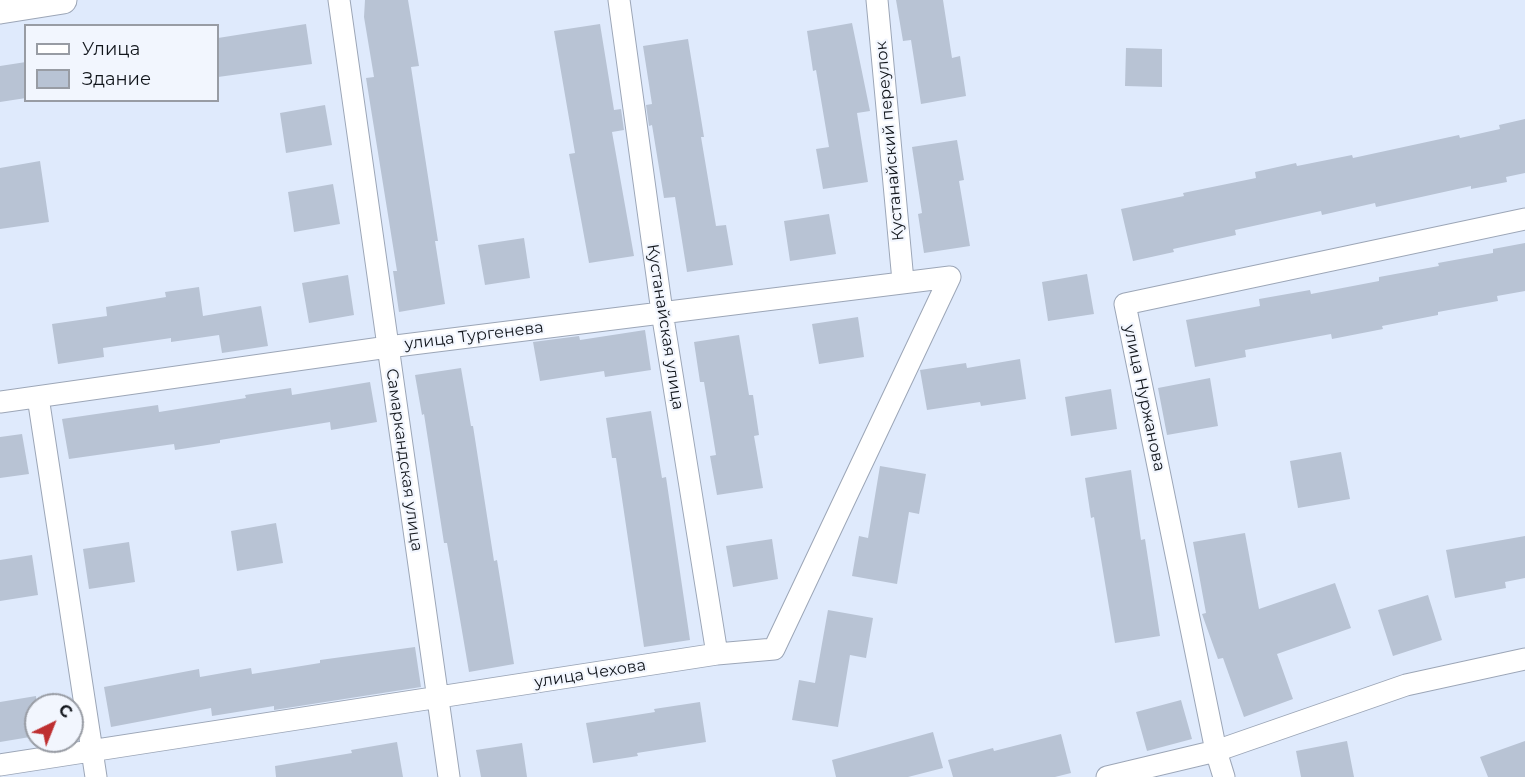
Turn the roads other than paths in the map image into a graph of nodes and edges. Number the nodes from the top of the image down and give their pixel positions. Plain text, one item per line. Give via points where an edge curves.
1 (63, 0) edge
2 (339, 0) edge
3 (619, 0) edge
4 (876, 0) edge
5 (0, 10) edge
6 (1525, 219) edge
7 (950, 277) joint
8 (903, 281) junction
9 (662, 312) junction
10 (388, 347) junction
11 (38, 397) junction
12 (0, 402) edge
13 (717, 654) junction
14 (1525, 659) edge
15 (439, 698) junction
16 (1216, 751) junction
17 (92, 752) junction
18 (0, 765) edge
19 (96, 777) edge
20 (450, 777) edge
21 (1107, 777) edge
22 (1224, 777) edge

1 - 5 street
2 - 10 street, Самаркандская улица
3 - 9 street, Кустанайская улица
4 - 8 street, Кустанайский переулок
6 - 16 street, улица Нуржанова via 1125,304
7 - 8 street, улица Тургенева
7 - 13 street, улица Чехова via 774,649
8 - 9 street, улица Тургенева
9 - 10 street, улица Тургенева
9 - 13 street, Кустанайская улица
10 - 11 street, улица Тургенева
10 - 15 street, Самаркандская улица
11 - 12 street, улица Тургенева
11 - 17 street
13 - 15 street, улица Чехова
14 - 16 street via 1406,686
15 - 17 street, улица Чехова
15 - 20 street, Самаркандская улица
16 - 21 street
16 - 22 street, улица Нуржанова
17 - 18 street, улица Чехова
17 - 19 street

